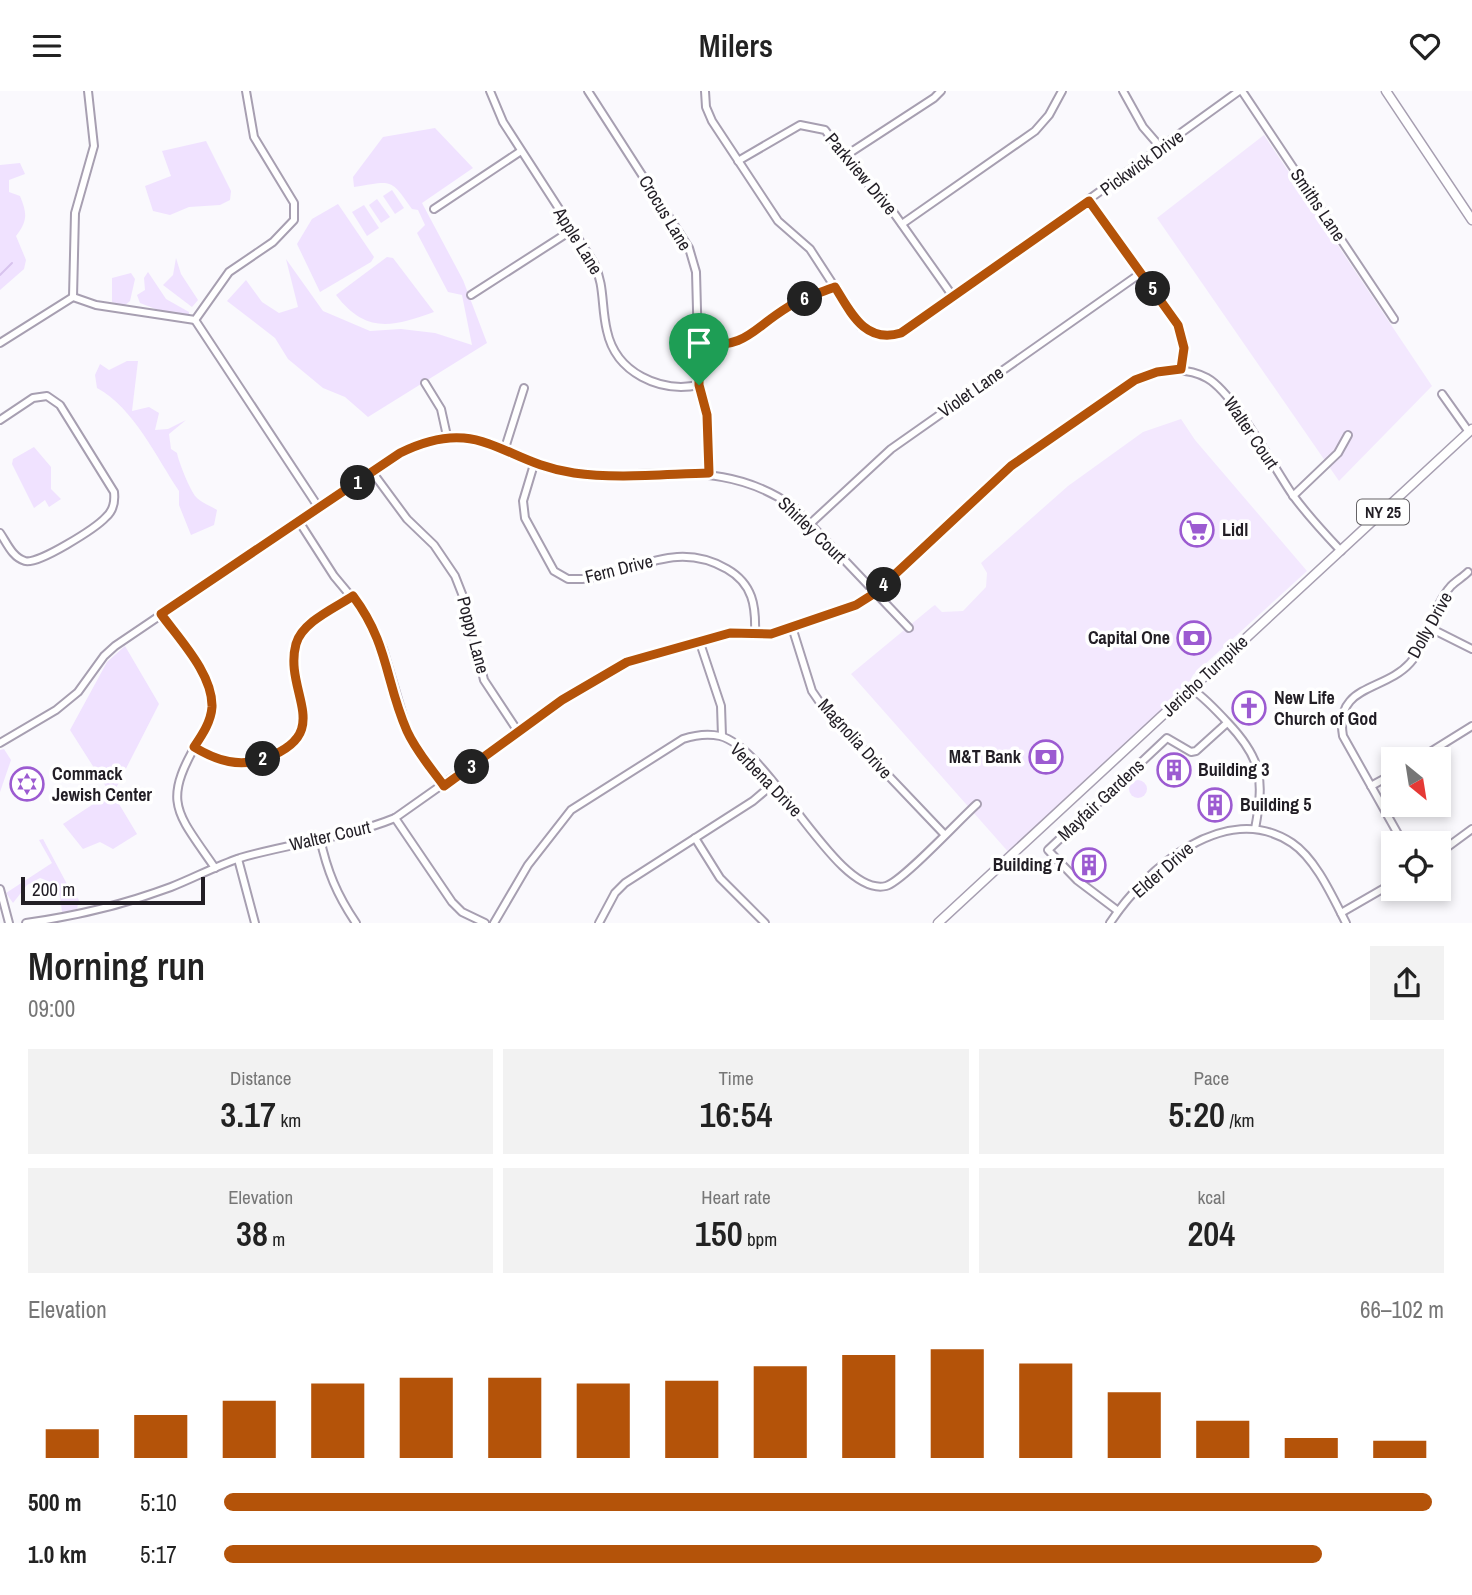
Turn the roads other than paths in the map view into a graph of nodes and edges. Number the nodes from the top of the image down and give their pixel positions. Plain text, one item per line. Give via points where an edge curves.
1 (88, 91) edge
2 (246, 91) edge
3 (490, 91) edge
4 (588, 91) edge
5 (705, 91) edge
6 (941, 91) edge
7 (1062, 91) edge
8 (1123, 91) edge
9 (1240, 91) edge
10 (1386, 91) edge
11 (1163, 149) junction
12 (521, 151) junction
13 (845, 156) junction
14 (738, 160) junction
15 (1089, 201) junction
16 (434, 209) dead end
17 (1472, 220) edge
18 (902, 224) junction
19 (572, 229) junction
20 (1141, 273) junction
21 (835, 287) junction
22 (471, 295) dead end
23 (73, 297) junction
24 (954, 298) junction
25 (1394, 319) dead end
26 (195, 320) junction
27 (0, 343) edge
28 (699, 346) junction
29 (1181, 369) junction
30 (425, 383) dead end
31 (699, 385) junction
32 (524, 388) dead end
33 (1442, 394) dead end
34 (0, 420) edge
35 (1471, 431) edge
36 (1348, 435) dead end
37 (447, 436) junction
38 (505, 448) junction
39 (534, 461) junction
40 (373, 473) junction
41 (709, 473) junction
42 (1293, 496) junction
43 (319, 508) junction
44 (300, 523) junction
45 (811, 523) junction
46 (0, 533) edge
47 (1341, 551) junction
48 (1468, 572) dead end
49 (875, 593) junction
50 (353, 596) junction
51 (161, 614) junction
52 (792, 627) junction
53 (909, 628) dead end
54 (1430, 628) junction
55 (755, 633) junction
56 (699, 640) junction
57 (1472, 649) edge
58 (1192, 689) junction
59 (1227, 723) junction
60 (1472, 726) edge
61 (519, 733) junction
62 (722, 736) junction
63 (0, 743) edge
64 (194, 747) junction
65 (1438, 747) edge
66 (1381, 781) edge
67 (773, 784) junction
68 (444, 786) junction
69 (1371, 786) junction
70 (977, 804) dead end
71 (395, 818) junction
72 (1255, 829) junction
73 (1472, 829) edge
74 (1396, 831) edge
75 (944, 834) junction
76 (320, 838) junction
77 (695, 838) junction
78 (1451, 844) edge
79 (238, 859) junction
80 (215, 868) junction
81 (0, 890) edge
82 (1381, 890) edge
83 (1118, 911) junction
84 (1341, 913) junction
85 (601, 922) edge
86 (9, 923) edge
87 (26, 923) edge
88 (255, 923) edge
89 (356, 923) edge
90 (485, 923) edge
91 (494, 923) edge
92 (765, 923) edge
93 (938, 923) edge
94 (1110, 923) edge
95 (1346, 923) edge

1 - 23 street via 94,146 75,213
2 - 26 street via 254,137 294,203 294,220 229,272
3 - 12 street, Apple Lane via 494,107
4 - 28 street, Crocus Lane via 689,248 696,272
5 - 14 street, Pickwick Drive via 712,121
6 - 13 street
7 - 18 street via 1035,131
8 - 11 street via 1143,127
9 - 11 street, Pickwick Drive
9 - 25 street, Smiths Lane
10 - 17 main road
11 - 15 street, Pickwick Drive
12 - 16 street
12 - 19 street, Apple Lane
13 - 14 street, Parkview Drive via 825,130 800,125
13 - 18 street, Parkview Drive
14 - 21 street, Pickwick Drive via 778,221 810,249
15 - 20 street
15 - 24 street, Pickwick Drive
18 - 24 street, Parkview Drive
19 - 22 street
19 - 31 street, Apple Lane via 602,279 607,332 621,359 639,376 662,386
20 - 29 street via 1178,325 1184,348
20 - 45 street, Violet Lane via 891,449
21 - 24 street, Pickwick Drive via 860,326 879,335 901,333
21 - 28 street via 791,305 746,339 724,346
23 - 26 street via 96,305
23 - 27 street
26 - 43 street
28 - 31 street, Crocus Lane
29 - 42 street, Walter Court via 1208,378 1226,395
29 - 49 street, Walter Court via 1135,380 1011,466
30 - 37 street via 441,409
31 - 41 street, Crocus Lane via 707,415
32 - 38 street
33 - 35 street
34 - 46 street via 33,398 47,396 60,405 114,492 115,504 106,517 41,559 28,562 16,556
35 - 47 main road, Jericho Turnpike / NY 25
36 - 42 street via 1338,453
37 - 38 street, Shirley Court
37 - 40 street, Shirley Court via 408,449
38 - 39 street, Shirley Court
39 - 41 street, Shirley Court via 574,473
39 - 55 street, Fern Drive via 523,501 525,519 554,571 568,579 582,579 685,554 710,559 743,581 752,594
40 - 43 street, Shirley Court
40 - 61 street, Poppy Lane via 455,576 484,680
41 - 45 street, Shirley Court via 743,479 775,494
42 - 47 street, Walter Court
43 - 44 street, Shirley Court
44 - 50 street via 334,576
44 - 51 street, Shirley Court
45 - 49 street, Shirley Court
47 - 58 main road, Jericho Turnpike / NY 25
48 - 54 street, Dolly Drive via 1449,588
49 - 52 street, Walter Court via 856,605
49 - 53 street, Shirley Court
50 - 64 street via 302,631 296,645 304,714 300,736 284,750 235,763 213,759
50 - 68 street via 383,649 408,733
51 - 63 street, Shirley Court via 104,656 78,692 56,710
51 - 64 street via 208,687 212,706 208,724
52 - 55 street, Walter Court via 771,634
52 - 75 street, Magnolia Drive via 812,691 823,707
54 - 57 street
54 - 69 street, Dolly Drive via 1411,663 1345,706 1340,720 1343,736
55 - 56 street, Walter Court
56 - 61 street, Walter Court via 627,662
56 - 62 street via 721,706
58 - 59 street
58 - 93 main road, Jericho Turnpike / NY 25
59 - 72 street via 1258,765 1261,789
59 - 83 street, Mayfair Gardens via 1196,751 1167,738 1048,849 1077,880
60 - 65 street
61 - 68 street, Walter Court
62 - 67 street, Verbena Drive via 740,747
62 - 91 street, Verbena Drive via 699,734 683,739 570,810 528,865
64 - 80 street via 176,784 175,801
66 - 69 street
67 - 75 street, Verbena Drive via 822,844 856,879 870,885 886,886 901,876
67 - 77 street
68 - 71 street, Walter Court
69 - 74 street, Dolly Drive
70 - 75 street, Verbena Drive
71 - 76 street, Walter Court via 372,828
71 - 90 street via 452,902 461,912
72 - 83 street, Elder Drive via 1223,830 1194,842
72 - 84 street, Elder Drive via 1293,844 1305,855
73 - 78 street
76 - 79 street, Walter Court
76 - 89 street via 327,872
77 - 85 street via 625,883
77 - 92 street via 720,878
79 - 80 street, Walter Court
79 - 88 street
80 - 87 street, Walter Court via 87,914
81 - 86 street
82 - 84 street
83 - 94 street, Elder Drive
84 - 95 street, Elder Drive

